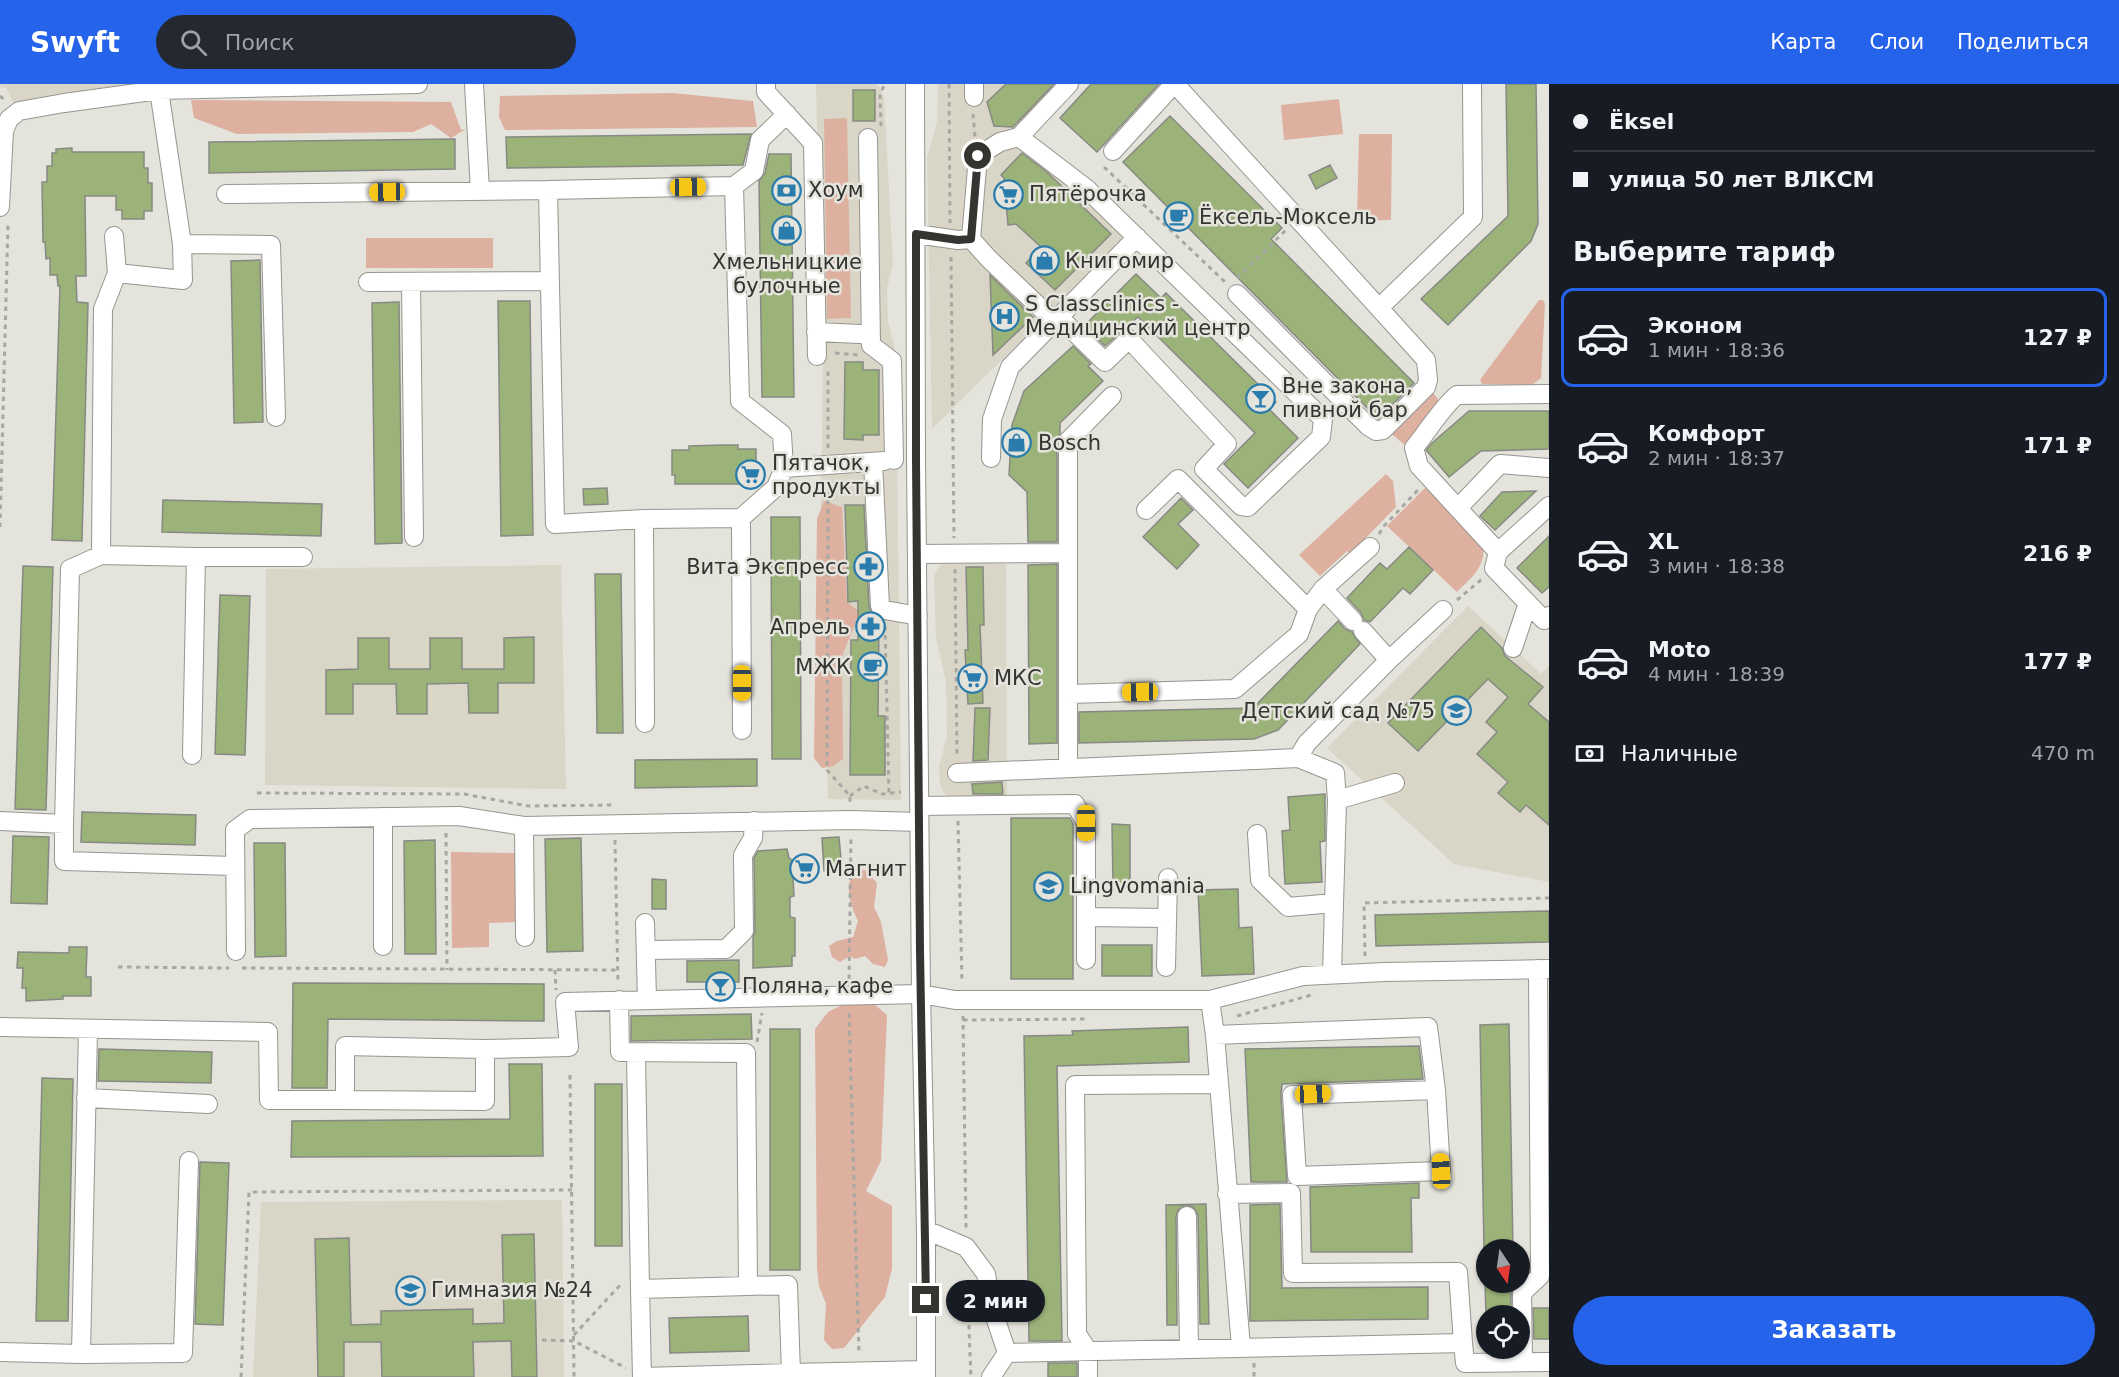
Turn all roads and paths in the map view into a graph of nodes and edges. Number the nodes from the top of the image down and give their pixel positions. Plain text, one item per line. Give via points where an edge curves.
1 (418, 84) edge
2 (474, 84) edge
3 (766, 84) edge
4 (915, 84) edge
5 (949, 84) edge
6 (1069, 84) edge
7 (1175, 84) edge
8 (1472, 84) edge
9 (159, 90) junction
10 (974, 91) edge
11 (787, 114) junction
12 (1019, 137) junction
13 (868, 138) dead end
14 (1113, 151) joint
15 (978, 156) junction
16 (734, 186) junction
17 (548, 190) junction
18 (480, 191) junction
19 (226, 194) dead end
20 (4, 212) edge
21 (1298, 219) junction
22 (916, 234) junction
23 (114, 236) dead end
24 (1137, 237) junction
25 (951, 239) junction
26 (971, 239) junction
27 (182, 244) junction
28 (117, 273) junction
29 (1216, 274) dead end
30 (550, 281) junction
31 (368, 282) dead end
32 (411, 282) junction
33 (1237, 286) joint
34 (1379, 308) junction
35 (1059, 317) junction
36 (816, 332) junction
37 (871, 336) junction
38 (817, 356) dead end
39 (1549, 394) edge
40 (1112, 396) dead end
41 (276, 417) dead end
42 (991, 458) dead end
43 (916, 459) junction
44 (894, 460) junction
45 (873, 462) junction
46 (828, 465) junction
47 (784, 468) junction
48 (1549, 468) edge
49 (1430, 478) junction
50 (1549, 506) edge
51 (1458, 508) junction
52 (1146, 510) dead end
53 (741, 518) junction
54 (644, 519) junction
55 (0, 527) edge
56 (414, 537) dead end
57 (1370, 547) joint
58 (1068, 553) junction
59 (917, 554) junction
60 (955, 554) junction
61 (101, 555) junction
62 (196, 557) junction
63 (303, 557) dead end
64 (1496, 560) junction
65 (1323, 589) junction
66 (1528, 603) junction
67 (1308, 609) junction
68 (885, 610) junction
69 (1443, 610) joint
70 (1549, 615) edge
71 (918, 616) junction
72 (1513, 648) dead end
73 (1389, 660) junction
74 (1069, 694) junction
75 (645, 723) dead end
76 (742, 730) dead end
77 (192, 755) dead end
78 (1298, 758) junction
79 (1068, 768) junction
80 (957, 773) joint
81 (1395, 783) dead end
82 (889, 795) dead end
83 (1337, 800) junction
84 (614, 805) dead end
85 (958, 806) junction
86 (919, 814) junction
87 (383, 817) junction
88 (851, 820) junction
89 (0, 821) edge
90 (754, 821) junction
91 (64, 824) junction
92 (615, 824) junction
93 (524, 825) junction
94 (446, 831) dead end
95 (1257, 834) dead end
96 (234, 866) junction
97 (1168, 878) dead end
98 (1549, 898) edge
99 (1334, 903) junction
100 (1086, 917) junction
101 (1167, 918) junction
102 (645, 923) dead end
103 (525, 937) dead end
104 (383, 946) dead end
105 (646, 950) junction
106 (236, 951) dead end
107 (1375, 958) dead end
108 (1086, 960) dead end
109 (1167, 967) dead end
110 (118, 968) dead end
111 (447, 969) junction
112 (1544, 969) edge
113 (618, 970) junction
114 (1332, 974) junction
115 (921, 994) junction
116 (849, 996) junction
117 (764, 997) junction
118 (619, 1000) junction
119 (647, 1000) junction
120 (962, 1000) junction
121 (1210, 1000) junction
122 (0, 1027) edge
123 (88, 1030) junction
124 (1215, 1035) junction
125 (485, 1049) junction
126 (746, 1053) junction
127 (636, 1054) junction
128 (570, 1075) dead end
129 (1218, 1084) junction
130 (1436, 1090) junction
131 (86, 1098) junction
132 (345, 1100) junction
133 (208, 1104) dead end
134 (189, 1161) dead end
135 (572, 1190) junction
136 (1227, 1194) junction
137 (1186, 1216) dead end
138 (926, 1230) junction
139 (966, 1247) junction
140 (640, 1264) junction
141 (1545, 1276) edge
142 (748, 1286) junction
143 (640, 1289) junction
144 (574, 1335) junction
145 (542, 1340) dead end
146 (574, 1341) junction
147 (1464, 1343) junction
148 (1241, 1347) junction
149 (1189, 1348) junction
150 (1088, 1351) junction
151 (0, 1352) edge
152 (1007, 1353) junction
153 (81, 1354) junction
154 (1523, 1361) junction
155 (1549, 1362) edge
156 (860, 1371) junction
157 (791, 1373) junction
158 (926, 1374) edge
159 (754, 1376) edge
160 (241, 1377) edge
161 (574, 1377) edge
162 (642, 1377) edge
163 (971, 1377) edge
164 (991, 1377) edge
165 (1088, 1377) edge

1 - 9 street
2 - 18 street
3 - 11 street via 766,92
4 - 22 street
5 - 25 path
6 - 12 street
7 - 14 street
7 - 21 street
8 - 34 street via 1473,217
9 - 20 street via 19,111 9,119 4,131
9 - 27 street
10 - 15 path
11 - 16 street via 760,140 754,171
11 - 36 street via 813,143
12 - 15 street via 1000,142
12 - 24 street via 1087,189
13 - 37 street
14 - 29 path via 1101,164
15 - 26 street
16 - 17 street
16 - 47 street via 740,401 782,434
17 - 18 street
17 - 30 street
18 - 19 street
20 - 55 path
21 - 33 path
21 - 34 street
22 - 25 street
22 - 43 street
23 - 28 street
24 - 35 street
24 - 35 street via 1323,419 1321,437 1248,507 1241,506 1204,469 1227,444 1129,339 1105,362
25 - 26 street
25 - 60 path
26 - 35 street via 1050,317
27 - 28 street via 183,280
27 - 41 street via 271,245
28 - 61 street via 103,309
30 - 32 street
30 - 54 street via 555,524
31 - 32 street
32 - 56 street
33 - 34 street via 1376,431 1383,430 1426,387 1428,380 1426,360
35 - 42 street via 1010,367 992,419
36 - 37 street
36 - 38 street
37 - 44 street via 871,345 892,361
39 - 49 street via 1457,395 1414,448 1419,466
40 - 58 street via 1068,441
43 - 44 street
43 - 59 street
44 - 45 street
45 - 46 street
45 - 68 street via 880,606
46 - 47 street
46 - 88 path via 827,770 850,796
47 - 53 street via 776,487
48 - 51 street via 1500,464
49 - 51 street
49 - 57 path via 1384,526
50 - 64 street
51 - 64 street
52 - 67 street via 1178,479
53 - 54 street
53 - 76 street
54 - 75 street
57 - 65 street
58 - 60 street
58 - 74 street
59 - 60 street
59 - 71 street
60 - 80 path
61 - 62 street
61 - 91 street via 70,569
62 - 63 street
62 - 77 street
64 - 66 street
64 - 69 path via 1468,592
65 - 67 street
65 - 73 street
66 - 70 street via 1544,620
66 - 72 street
67 - 74 street via 1299,634 1235,689
68 - 71 street
68 - 82 path
69 - 73 street
71 - 86 street
73 - 78 street via 1307,743
74 - 79 street
78 - 79 street
78 - 83 street via 1335,773
79 - 80 street
81 - 83 street
83 - 99 street
84 - 92 path
85 - 86 street
85 - 100 street via 1075,804 1086,823
85 - 120 path
86 - 88 street
86 - 115 street
87 - 93 street via 459,816
87 - 96 street via 250,819 235,830
87 - 104 street
88 - 90 street
88 - 116 path
89 - 91 street
90 - 92 street
90 - 105 street via 753,838 743,855 744,931 726,949
91 - 96 street via 64,861
92 - 93 street
92 - 113 path
93 - 103 street
94 - 111 path
95 - 99 street via 1260,880 1288,907
96 - 106 street
97 - 101 street
98 - 107 path via 1364,903 1365,957
99 - 114 street
100 - 101 street
100 - 108 street
101 - 109 street
102 - 105 street
105 - 119 street
110 - 111 path
111 - 113 path
112 - 114 street
112 - 141 street
113 - 118 path
114 - 121 street via 1303,976
115 - 116 street
115 - 120 street
115 - 138 street
116 - 117 street
116 - 156 path
117 - 119 street
117 - 126 path via 757,1041 754,1050
118 - 119 street
118 - 125 street via 566,1002 569,1047
118 - 127 street via 620,1052
120 - 121 street
120 - 139 path
121 - 124 street
122 - 123 street
123 - 131 street
123 - 132 street via 268,1032 269,1100
124 - 129 street
124 - 130 street via 1428,1027
125 - 132 street via 486,1101
125 - 132 street via 345,1046
126 - 127 street
126 - 142 street
127 - 140 street
128 - 135 path
129 - 136 street
129 - 150 street via 1075,1085 1077,1334
130 - 130 street via 1292,1095 1297,1176 1441,1171
131 - 133 street
131 - 153 street
134 - 153 street via 183,1353
135 - 144 path
135 - 160 path via 249,1192
136 - 147 street via 1291,1193 1293,1273 1458,1272
136 - 148 street
137 - 149 street
138 - 139 street
138 - 158 street
139 - 152 street via 986,1274
139 - 163 path
140 - 143 street
140 - 144 path
141 - 154 street via 1522,1293
142 - 143 street
142 - 157 street via 788,1285
143 - 162 street
144 - 146 path
145 - 146 path
146 - 161 path
146 - 162 path
147 - 148 street
147 - 154 street via 1465,1363
148 - 149 street
149 - 150 street
150 - 152 street
150 - 165 street
151 - 153 street
152 - 164 street
154 - 155 street
156 - 157 street
156 - 158 street
157 - 159 street
159 - 162 street

